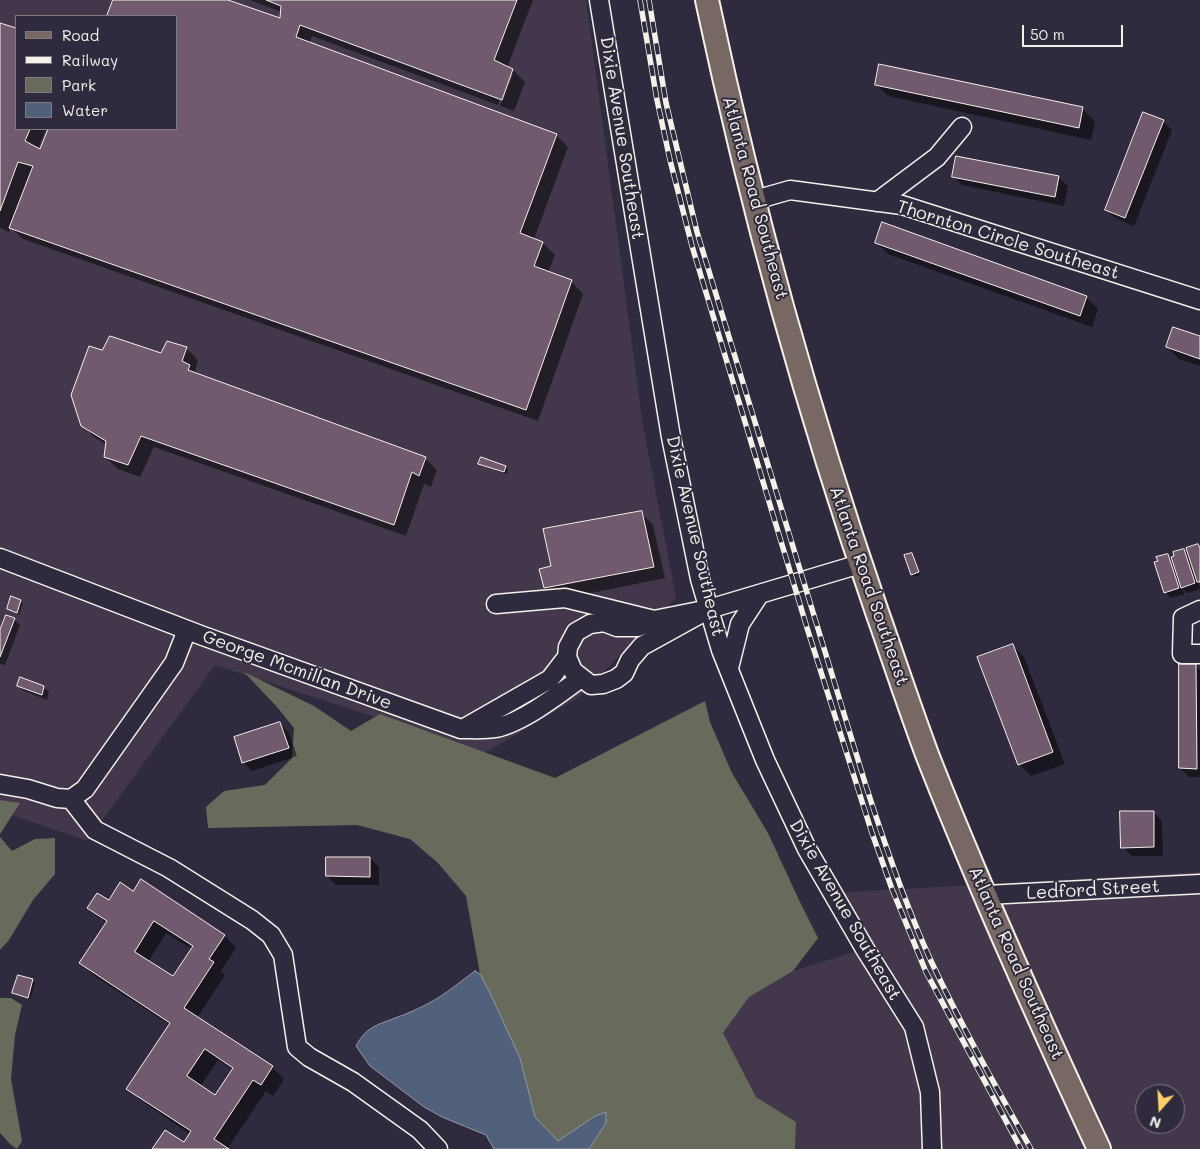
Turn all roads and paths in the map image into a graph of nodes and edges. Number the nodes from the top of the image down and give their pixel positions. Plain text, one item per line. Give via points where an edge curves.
1 (599, 0) edge
2 (707, 0) edge
3 (962, 126) dead end
4 (754, 200) junction
5 (877, 202) junction
6 (1200, 300) edge
7 (0, 558) edge
8 (860, 564) junction
9 (759, 595) junction
10 (496, 604) dead end
11 (709, 609) junction
12 (1200, 610) edge
13 (654, 620) junction
14 (617, 628) junction
15 (187, 630) junction
16 (1200, 654) edge
17 (567, 657) junction
18 (630, 660) junction
19 (729, 668) junction
20 (581, 678) junction
21 (461, 729) junction
22 (0, 784) edge
23 (71, 799) junction
24 (1200, 884) edge
25 (986, 895) junction
26 (438, 1149) edge
27 (932, 1149) edge
28 (1099, 1149) edge

1 - 11 street, Dixie Avenue Southeast via 671,438
2 - 4 main road, Atlanta Road Southeast
3 - 5 street via 936,157
4 - 5 street, Thornton Circle Southeast via 790,190
4 - 8 main road, Atlanta Road Southeast via 795,352
5 - 6 street, Thornton Circle Southeast via 902,205
7 - 15 street
8 - 9 street
8 - 25 main road, Atlanta Road Southeast via 927,754
9 - 11 street
9 - 19 street via 740,624
10 - 13 street via 565,598
11 - 13 street
11 - 18 street via 642,646
11 - 19 street, Dixie Avenue Southeast
12 - 16 street via 1183,618 1182,654
13 - 14 street via 638,627
14 - 17 street via 604,622 590,624 576,632
14 - 18 street via 627,641
15 - 21 street, George Mcmillan Drive
15 - 23 street, George Mcmillan Drive via 174,663 85,789
17 - 20 street via 573,671
17 - 21 street via 550,680
18 - 20 street via 624,673 603,684 591,685
19 - 27 street, Dixie Avenue Southeast via 764,760 807,849 914,1027 930,1092
20 - 21 street, George Mcmillan Drive via 512,723 495,728
22 - 23 street
23 - 26 street via 96,830 169,868 271,935 283,955 297,1047 420,1130
24 - 25 street, Ledford Street
25 - 28 main road, Atlanta Road Southeast

